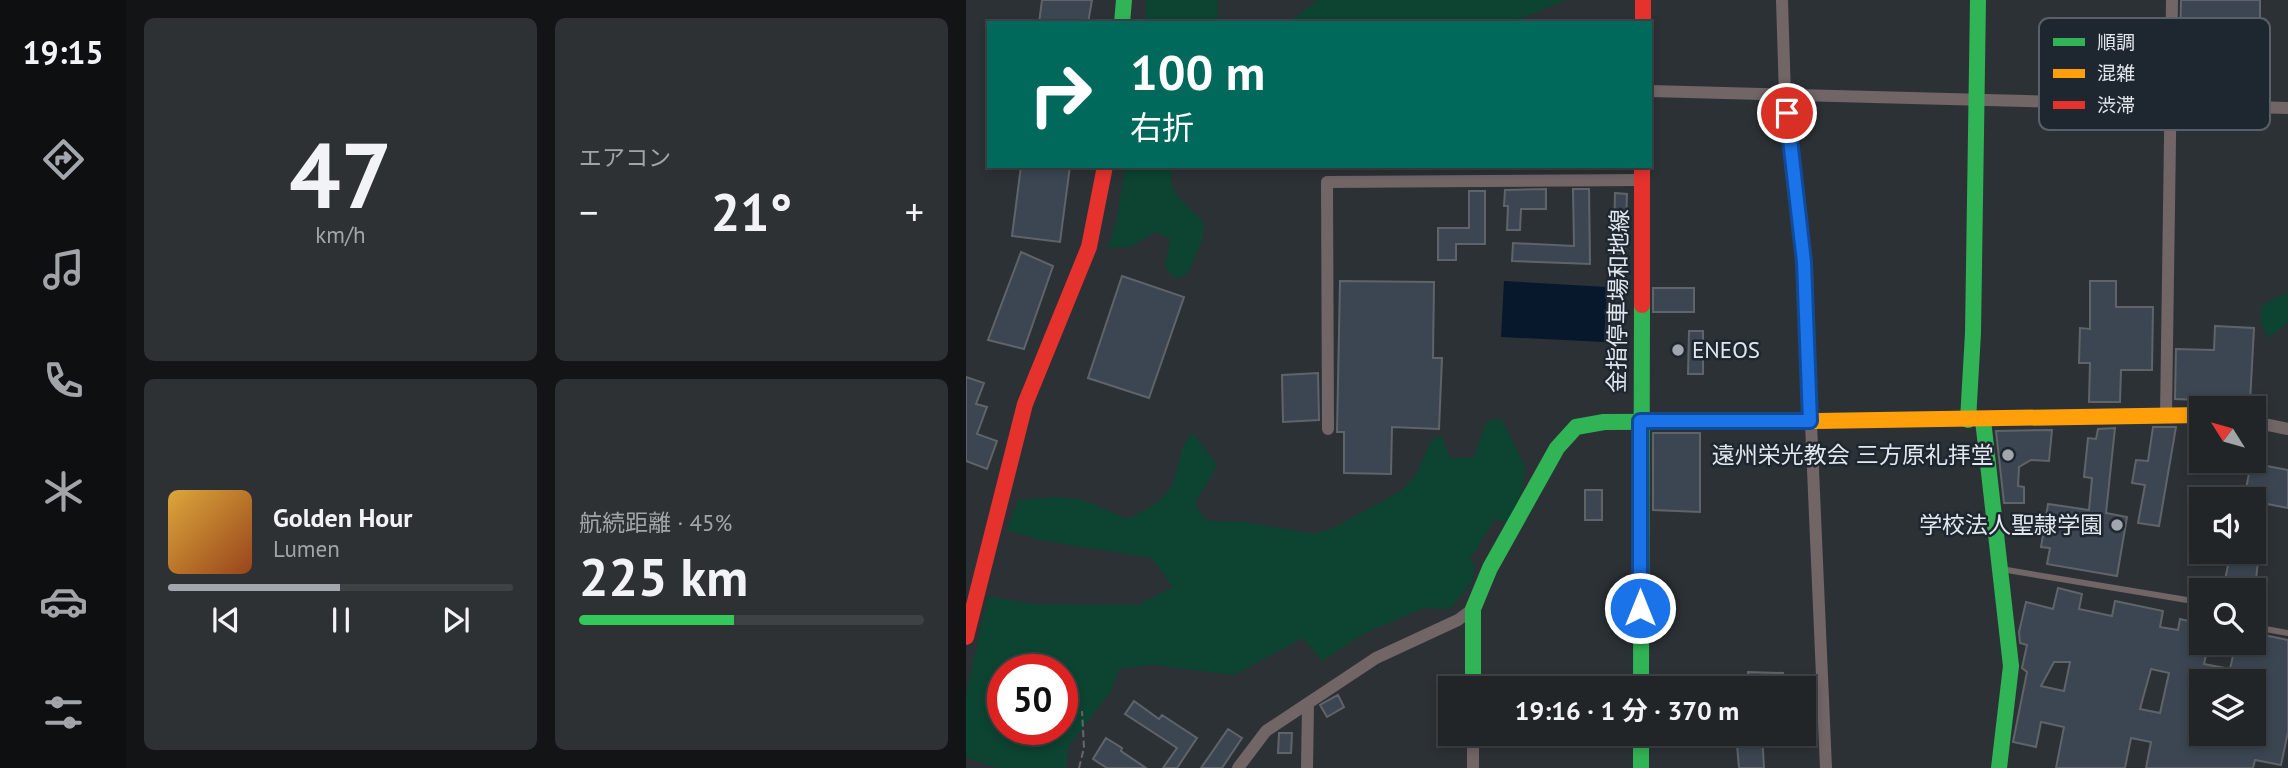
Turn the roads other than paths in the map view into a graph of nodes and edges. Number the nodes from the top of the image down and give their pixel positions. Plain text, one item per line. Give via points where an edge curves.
1 (1124, 0) edge
2 (1643, 0) edge
3 (1782, 0) edge
4 (1978, 0) edge
5 (2172, 0) edge
6 (2172, 18) edge
7 (1122, 21) edge
8 (1643, 21) edge
9 (1652, 91) edge
10 (1785, 96) junction
11 (1977, 102) junction
12 (2039, 103) edge
13 (2270, 108) edge
14 (2288, 108) edge
15 (2170, 130) edge
16 (1105, 168) edge
17 (1642, 173) edge
18 (2166, 415) junction
19 (2189, 415) edge
20 (1975, 420) junction
21 (1640, 421) junction
22 (1810, 421) junction
23 (2266, 424) edge
24 (1328, 429) dead end
25 (2288, 429) edge
26 (1999, 568) junction
27 (2189, 600) edge
28 (1473, 609) junction
29 (2266, 629) edge
30 (2288, 633) edge
31 (966, 637) edge
32 (1473, 676) edge
33 (1640, 676) edge
34 (1308, 704) junction
35 (1473, 746) edge
36 (1641, 746) edge
37 (1238, 768) edge
38 (1307, 768) edge
39 (1473, 768) edge
40 (1641, 768) edge
41 (1826, 768) edge
42 (1998, 768) edge

1 - 7 street
2 - 8 street
3 - 10 street
4 - 11 street
5 - 6 street
9 - 10 street
10 - 11 street
10 - 22 street via 1804,262
11 - 12 street
11 - 20 street
13 - 14 street
15 - 18 street
16 - 31 street via 1088,247 1025,404
17 - 21 street, 金指停車場和地線
17 - 24 street via 1327,182
18 - 19 street
18 - 20 street
20 - 22 street
20 - 26 street
21 - 22 street
21 - 28 street via 1576,427 1558,447 1490,568
21 - 33 street, 金指停車場和地線
22 - 41 street
23 - 25 street
26 - 27 lane
26 - 42 street via 2011,666
28 - 32 street
28 - 34 street via 1376,658
29 - 30 lane
34 - 37 street via 1266,731
34 - 38 street
35 - 39 street
36 - 40 street

